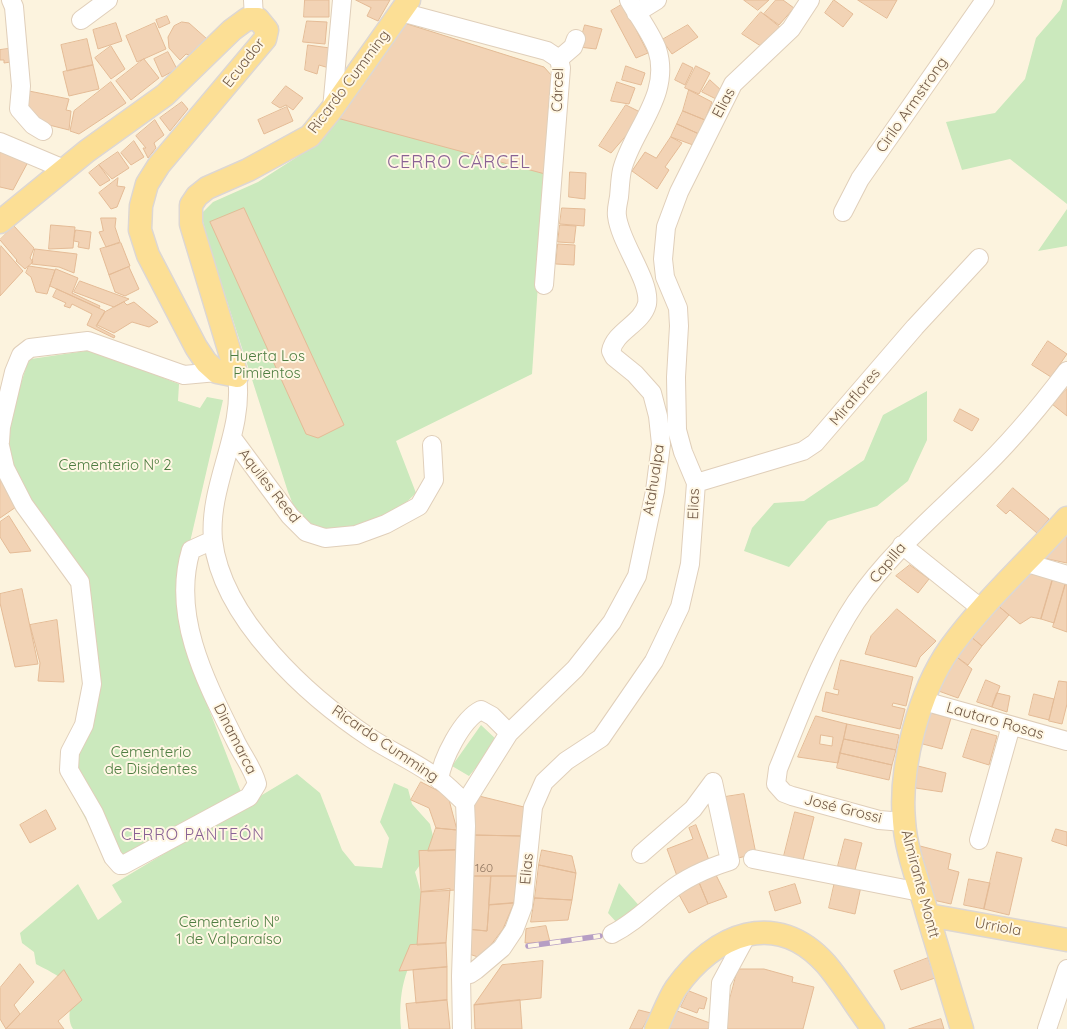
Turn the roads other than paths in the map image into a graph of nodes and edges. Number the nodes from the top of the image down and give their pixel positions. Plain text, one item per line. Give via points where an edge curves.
1 (11, 0) edge
2 (108, 0) edge
3 (342, 0) edge
4 (657, 0) edge
5 (810, 0) edge
6 (985, 0) edge
7 (405, 6) edge
8 (632, 6) edge
9 (254, 9) edge
10 (81, 20) dead end
11 (576, 39) dead end
12 (559, 60) junction
13 (332, 109) junction
14 (44, 131) dead end
15 (0, 142) edge
16 (64, 169) junction
17 (843, 212) dead end
18 (0, 222) edge
19 (979, 258) dead end
20 (544, 285) dead end
21 (1067, 371) edge
22 (227, 374) junction
23 (677, 430) junction
24 (233, 439) junction
25 (0, 444) edge
26 (432, 445) dead end
27 (656, 483) junction
28 (696, 483) junction
29 (1067, 518) edge
30 (213, 540) junction
31 (902, 545) junction
32 (1027, 563) junction
33 (1067, 575) edge
34 (983, 610) junction
35 (924, 701) junction
36 (1011, 726) junction
37 (509, 733) junction
38 (1067, 741) edge
39 (439, 780) junction
40 (784, 792) joint
41 (465, 803) junction
42 (904, 822) junction
43 (979, 840) dead end
44 (641, 854) dead end
45 (753, 859) dead end
46 (920, 892) junction
47 (928, 915) junction
48 (748, 933) junction
49 (612, 934) dead end
50 (1067, 940) edge
51 (1067, 969) edge
52 (461, 976) junction
53 (1060, 1010) edge
54 (462, 1029) edge
55 (656, 1029) edge
56 (718, 1029) edge
57 (873, 1029) edge
58 (962, 1029) edge
59 (1047, 1029) edge

1 - 14 street via 21,86 19,108 33,125
2 - 10 street
3 - 13 street
4 - 8 street
5 - 23 street, Elias via 791,29 733,84 679,192 666,227 665,277 678,308 679,326
6 - 17 street, Cirilo Armstrong via 860,180
7 - 12 street, Cárcel via 547,50
7 - 13 main road, Ricardo Cumming
8 - 27 street, Atahualpa via 656,48 658,81 647,119 622,170 616,214 624,241 646,288 647,302 642,314 617,339 611,351 652,393 661,444
9 - 16 main road, Ecuador via 165,95
9 - 22 main road, Ecuador via 265,26 265,39 159,164 147,184 141,206 140,230 148,255 196,347 206,362
11 - 12 street via 573,47
12 - 20 street, Cárcel via 561,68
13 - 22 main road, Ricardo Cumming via 300,143 208,188 191,205 191,224
15 - 16 street
16 - 18 main road, Ecuador
19 - 28 street, Miraflores via 815,443 803,451
21 - 31 street, Capilla via 1045,401 988,463
22 - 24 street, Ricardo Cumming via 239,400
22 - 25 street, Dinamarca via 184,375 88,341 30,348 21,355 14,372 0,427
23 - 27 street
23 - 28 street, Elias via 682,452
24 - 26 street, Aquiles Reed via 290,516 306,532 325,538 356,535 386,524 419,506 434,480
24 - 30 street, Ricardo Cumming via 217,497
25 - 30 street, Dinamarca via 5,468 24,505 80,582 92,684 84,725 70,752 69,770 120,865 249,797 257,784 254,772 210,688 186,614 185,570 191,550
27 - 37 street, Atahualpa via 637,576 612,622 575,669
28 - 52 street, Elias via 690,564 680,607 654,661 601,738 566,761 544,782 533,807 524,906 514,930 502,948 476,970
29 - 32 main road, Almirante Montt
30 - 39 street, Ricardo Cumming via 220,571 254,633 272,654 309,690 348,721
31 - 34 street
31 - 40 street, Capilla via 856,601 834,638 778,770 776,784
32 - 33 street
32 - 34 main road, Almirante Montt
34 - 35 main road, Almirante Montt via 950,648
35 - 36 street, Lautaro Rosas
35 - 42 main road, Almirante Montt via 905,767
36 - 38 street, Lautaro Rosas
36 - 43 street
37 - 39 street via 486,712 481,710 473,714 441,767
37 - 41 street, Atahualpa
39 - 41 street, Ricardo Cumming
40 - 42 street, José Grossi via 879,820
41 - 52 street
42 - 46 main road, Almirante Montt
44 - 49 street via 693,809 713,782 730,862 708,868 670,890 629,925
45 - 46 street
46 - 47 main road, Almirante Montt
47 - 50 main road, Urriola
47 - 58 main road, Almirante Montt
48 - 55 main road via 726,943 693,966 675,989
48 - 56 street via 721,983
48 - 57 main road via 766,931 785,936 825,963
51 - 53 street
52 - 54 street
53 - 59 street

